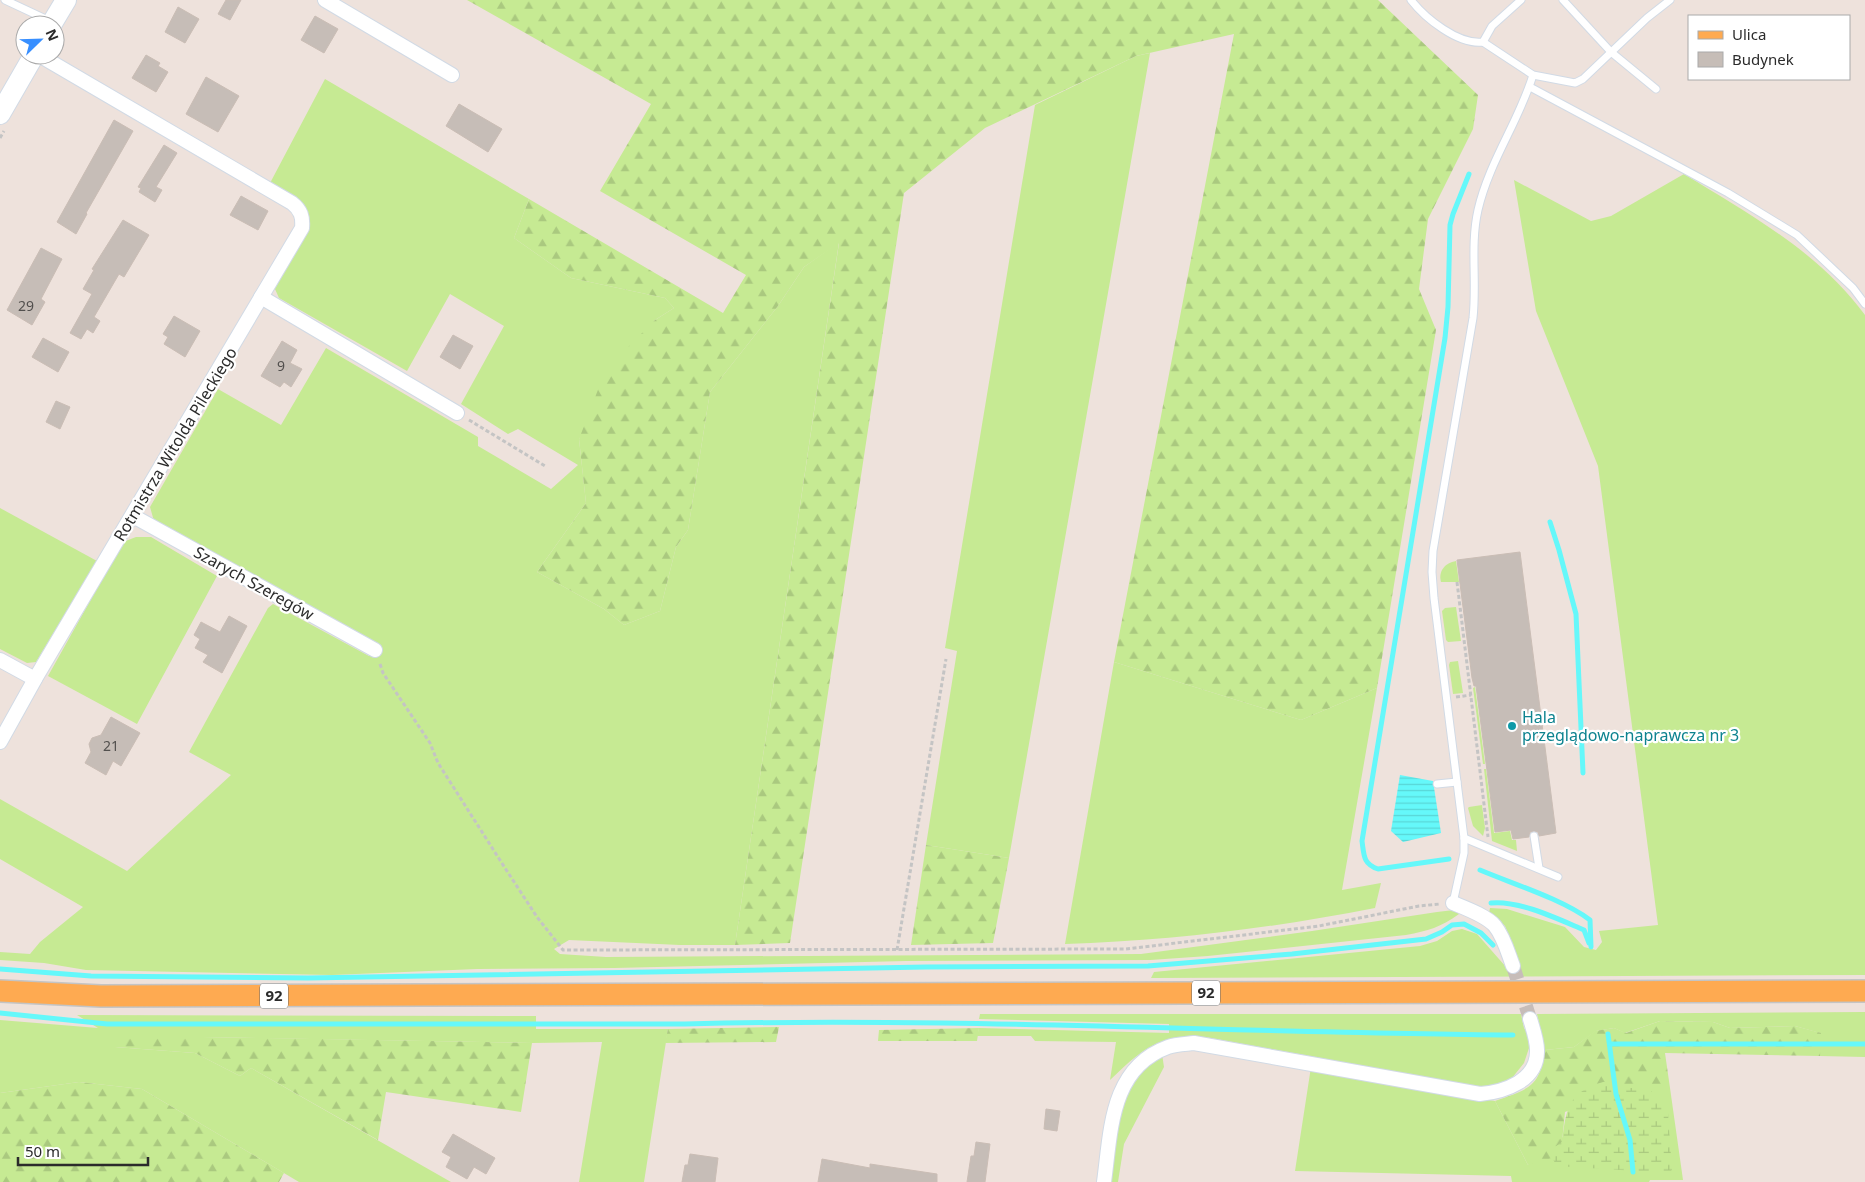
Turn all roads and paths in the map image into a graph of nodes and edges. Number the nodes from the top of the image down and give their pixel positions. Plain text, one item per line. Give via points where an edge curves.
1 (5, 0) edge
2 (66, 0) edge
3 (325, 0) edge
4 (1411, 0) edge
5 (1521, 0) edge
6 (1563, 0) edge
7 (1670, 0) edge
8 (34, 15) edge
9 (57, 15) edge
10 (1482, 42) junction
11 (1610, 52) junction
12 (28, 65) edge
13 (56, 65) edge
14 (452, 75) dead end
15 (1534, 75) junction
16 (1530, 87) junction
17 (1656, 89) dead end
18 (0, 114) edge
19 (261, 298) junction
20 (1865, 304) edge
21 (457, 413) joint
22 (545, 466) dead end
23 (133, 516) junction
24 (1457, 582) dead end
25 (375, 650) joint
26 (946, 659) dead end
27 (0, 660) edge
28 (35, 679) junction
29 (0, 742) edge
30 (1480, 766) junction
31 (1487, 766) dead end
32 (1458, 782) junction
33 (1438, 784) dead end
34 (1534, 836) dead end
35 (1464, 838) junction
36 (1487, 847) junction
37 (1539, 868) junction
38 (1558, 876) dead end
39 (1453, 904) junction
40 (898, 950) junction
41 (1513, 966) tunnel mouth
42 (0, 991) edge
43 (1865, 991) edge
44 (1530, 1019) tunnel mouth
45 (1104, 1182) edge

1 - 8 lane
2 - 9 main road
3 - 14 street
4 - 10 lane via 1423,14 1464,41
5 - 10 lane via 1492,26
6 - 11 lane
7 - 11 lane
10 - 15 lane
11 - 15 lane via 1575,83
11 - 17 lane
12 - 18 main road
13 - 19 street, Rotmistrza Witolda Pileckiego via 298,208 303,219 302,228
15 - 16 lane
16 - 20 lane via 1728,193 1797,235
16 - 32 lane via 1488,178 1478,211 1474,243 1473,318 1433,551 1434,598
19 - 21 street
19 - 23 street, Rotmistrza Witolda Pileckiego
21 - 22 path
23 - 25 street, Szarych Szeregów
23 - 28 street, Rotmistrza Witolda Pileckiego
24 - 30 path
25 - 40 path via 382,673 430,743 438,763 537,916 563,950
26 - 40 path
27 - 28 street
28 - 29 street, Rotmistrza Witolda Pileckiego
30 - 31 path
30 - 36 path via 1488,828
32 - 33 lane
32 - 35 lane
34 - 37 lane
35 - 36 lane
35 - 39 lane
36 - 37 lane
37 - 38 lane
39 - 40 path via 1419,906 1319,926 1126,949
39 - 41 street via 1471,910 1494,925
42 - 43 main road, 92 via 100,996
44 - 45 street via 1537,1051 1531,1071 1524,1080 1507,1088 1480,1094 1194,1043 1168,1047 1142,1062 1124,1082 1113,1114

